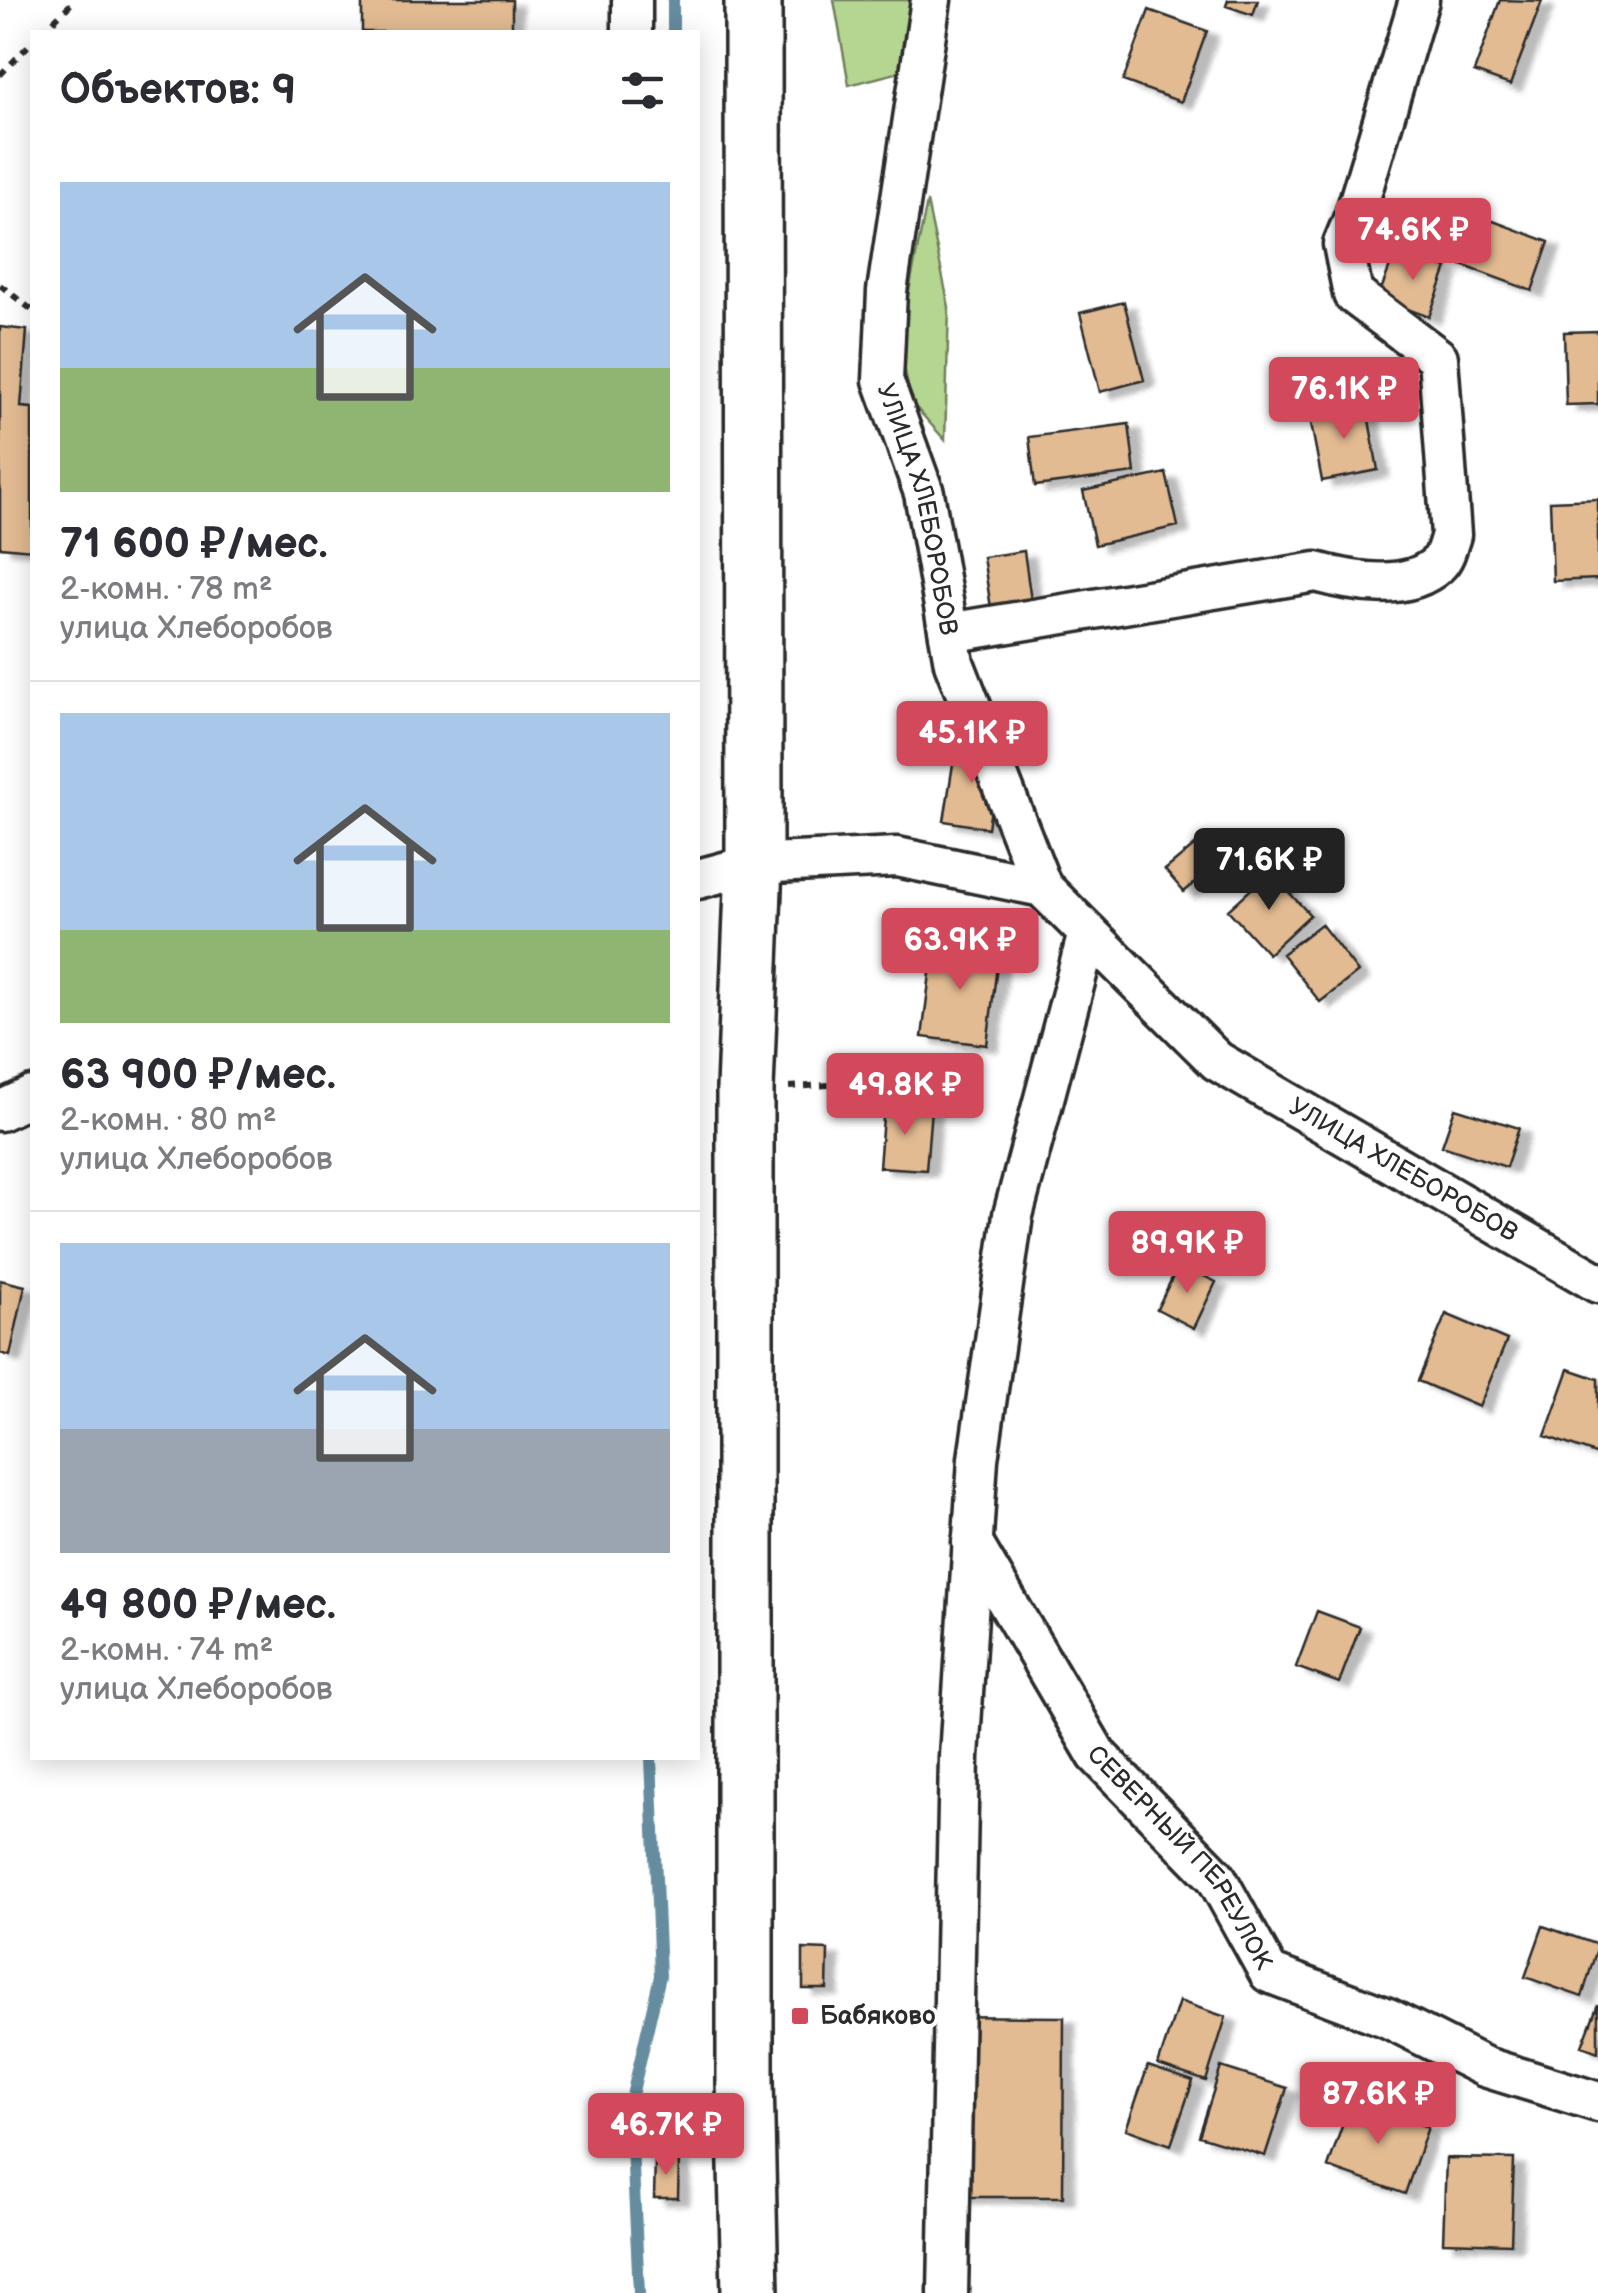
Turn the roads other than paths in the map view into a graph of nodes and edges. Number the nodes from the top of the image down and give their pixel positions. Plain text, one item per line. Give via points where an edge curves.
1 (632, 0) edge
2 (753, 0) edge
3 (931, 0) edge
4 (1420, 0) edge
5 (632, 30) edge
6 (949, 633) junction
7 (754, 864) junction
8 (700, 878) edge
9 (1042, 887) junction
10 (1088, 933) junction
11 (30, 1097) edge
12 (0, 1111) edge
13 (1598, 1283) edge
14 (972, 1542) junction
15 (1598, 2102) edge
16 (750, 2293) edge
17 (948, 2293) edge

1 - 5 street
2 - 7 highway
3 - 6 street, УЛИЦА ХЛЕБОРОБОВ via 887,292 883,380 924,492
4 - 6 street via 1343,244 1353,294 1438,358 1451,535 1440,562 1412,580 1350,582 1316,572
6 - 9 street, УЛИЦА ХЛЕБОРОБОВ via 954,663
7 - 8 street
7 - 9 street via 897,857
7 - 16 highway via 745,1089
9 - 10 street, УЛИЦА ХЛЕБОРОБОВ
10 - 13 street, УЛИЦА ХЛЕБОРОБОВ via 1217,1061
10 - 14 street via 1013,1216
11 - 12 street
14 - 15 street, СЕВЕРНЫЙ ПЕРЕУЛОК via 1097,1755 1216,1877 1269,1974 1388,2018 1485,2067
14 - 17 street via 958,1757

